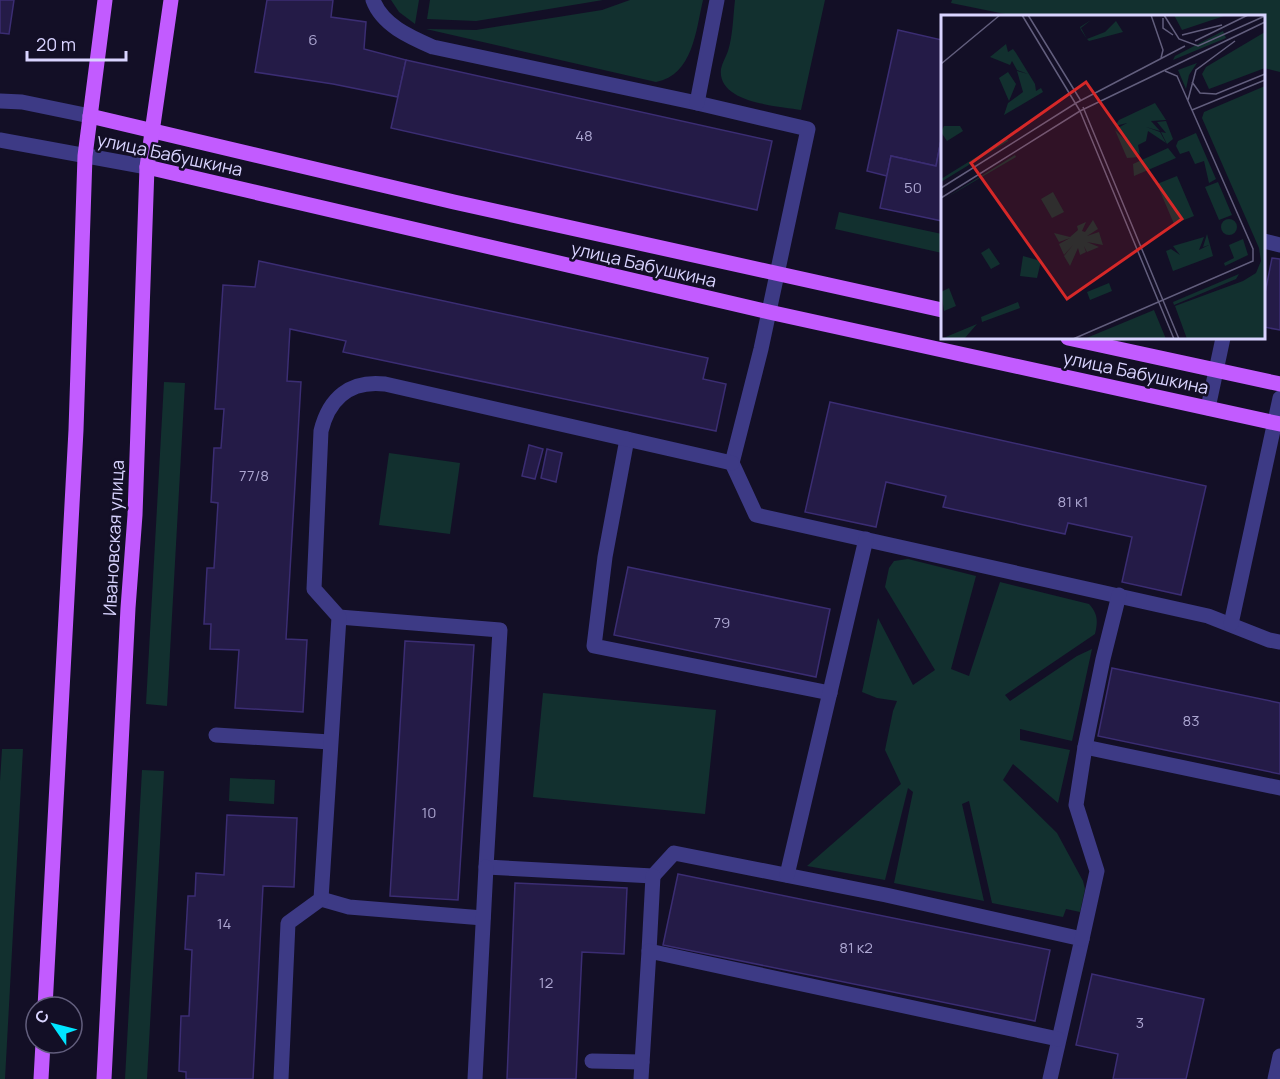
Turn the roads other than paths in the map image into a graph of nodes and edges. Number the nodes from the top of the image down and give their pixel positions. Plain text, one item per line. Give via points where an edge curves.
1 (105, 0) edge
2 (171, 0) edge
3 (373, 0) edge
4 (717, 0) edge
5 (0, 101) edge
6 (697, 102) junction
7 (90, 116) junction
8 (151, 131) junction
9 (0, 140) edge
10 (85, 156) junction
11 (147, 167) junction
12 (1265, 241) edge
13 (1280, 244) edge
14 (777, 274) junction
15 (941, 310) edge
16 (769, 312) junction
17 (1073, 339) edge
18 (1223, 339) edge
19 (1216, 370) junction
20 (1280, 384) edge
21 (1280, 398) edge
22 (1208, 408) junction
23 (1277, 424) edge
24 (627, 440) junction
25 (732, 463) junction
26 (866, 539) junction
27 (1119, 595) junction
28 (339, 617) junction
29 (1231, 624) junction
30 (1280, 642) edge
31 (830, 693) junction
32 (216, 735) dead end
33 (330, 742) junction
34 (1085, 747) junction
35 (1280, 788) edge
36 (486, 867) junction
37 (787, 875) junction
38 (653, 876) junction
39 (321, 899) junction
40 (483, 918) junction
41 (1082, 939) junction
42 (649, 951) junction
43 (46, 995) edge
44 (1058, 1040) junction
45 (42, 1055) edge
46 (1280, 1056) edge
47 (591, 1061) dead end
48 (642, 1062) junction
49 (41, 1079) edge
50 (104, 1079) edge
51 (280, 1079) edge
52 (475, 1079) edge
53 (641, 1079) edge
54 (1050, 1079) edge
55 (1275, 1079) edge

1 - 7 main road
2 - 8 main road, Ивановская улица
3 - 6 street via 394,28 433,47
4 - 6 street
5 - 7 street, улица Бабушкина
6 - 14 street via 808,129
7 - 8 main road, улица Бабушкина
7 - 10 main road
8 - 11 main road, Ивановская улица
8 - 14 main road, улица Бабушкина
9 - 10 street, улица Бабушкина
10 - 11 street, улица Бабушкина
10 - 43 main road via 76,430
11 - 16 main road, улица Бабушкина
11 - 50 main road, Ивановская улица via 135,515
12 - 13 street
14 - 15 main road, улица Бабушкина
14 - 16 street
16 - 22 main road, улица Бабушкина
16 - 25 street
17 - 19 main road, улица Бабушкина
18 - 19 street
19 - 20 main road, улица Бабушкина
19 - 22 street
21 - 23 street
22 - 23 main road, улица Бабушкина
23 - 29 street
24 - 25 street
24 - 28 street via 385,384 357,386 346,392 325,414 321,431 314,589
24 - 31 street via 605,557 594,646
25 - 26 street via 756,515
26 - 27 street
26 - 31 street
27 - 29 street
27 - 34 street
28 - 33 street
28 - 36 street via 500,630
29 - 30 street
31 - 37 street
32 - 33 street
33 - 39 street
34 - 35 street
34 - 41 street via 1076,805 1097,872
36 - 38 street
36 - 40 street
37 - 38 street via 674,853
37 - 41 street
38 - 42 street
39 - 40 street via 349,908
39 - 51 street via 288,923
40 - 52 street
41 - 44 street
42 - 44 street
42 - 48 street
44 - 54 street
45 - 49 main road
46 - 55 street
47 - 48 street
48 - 53 street

